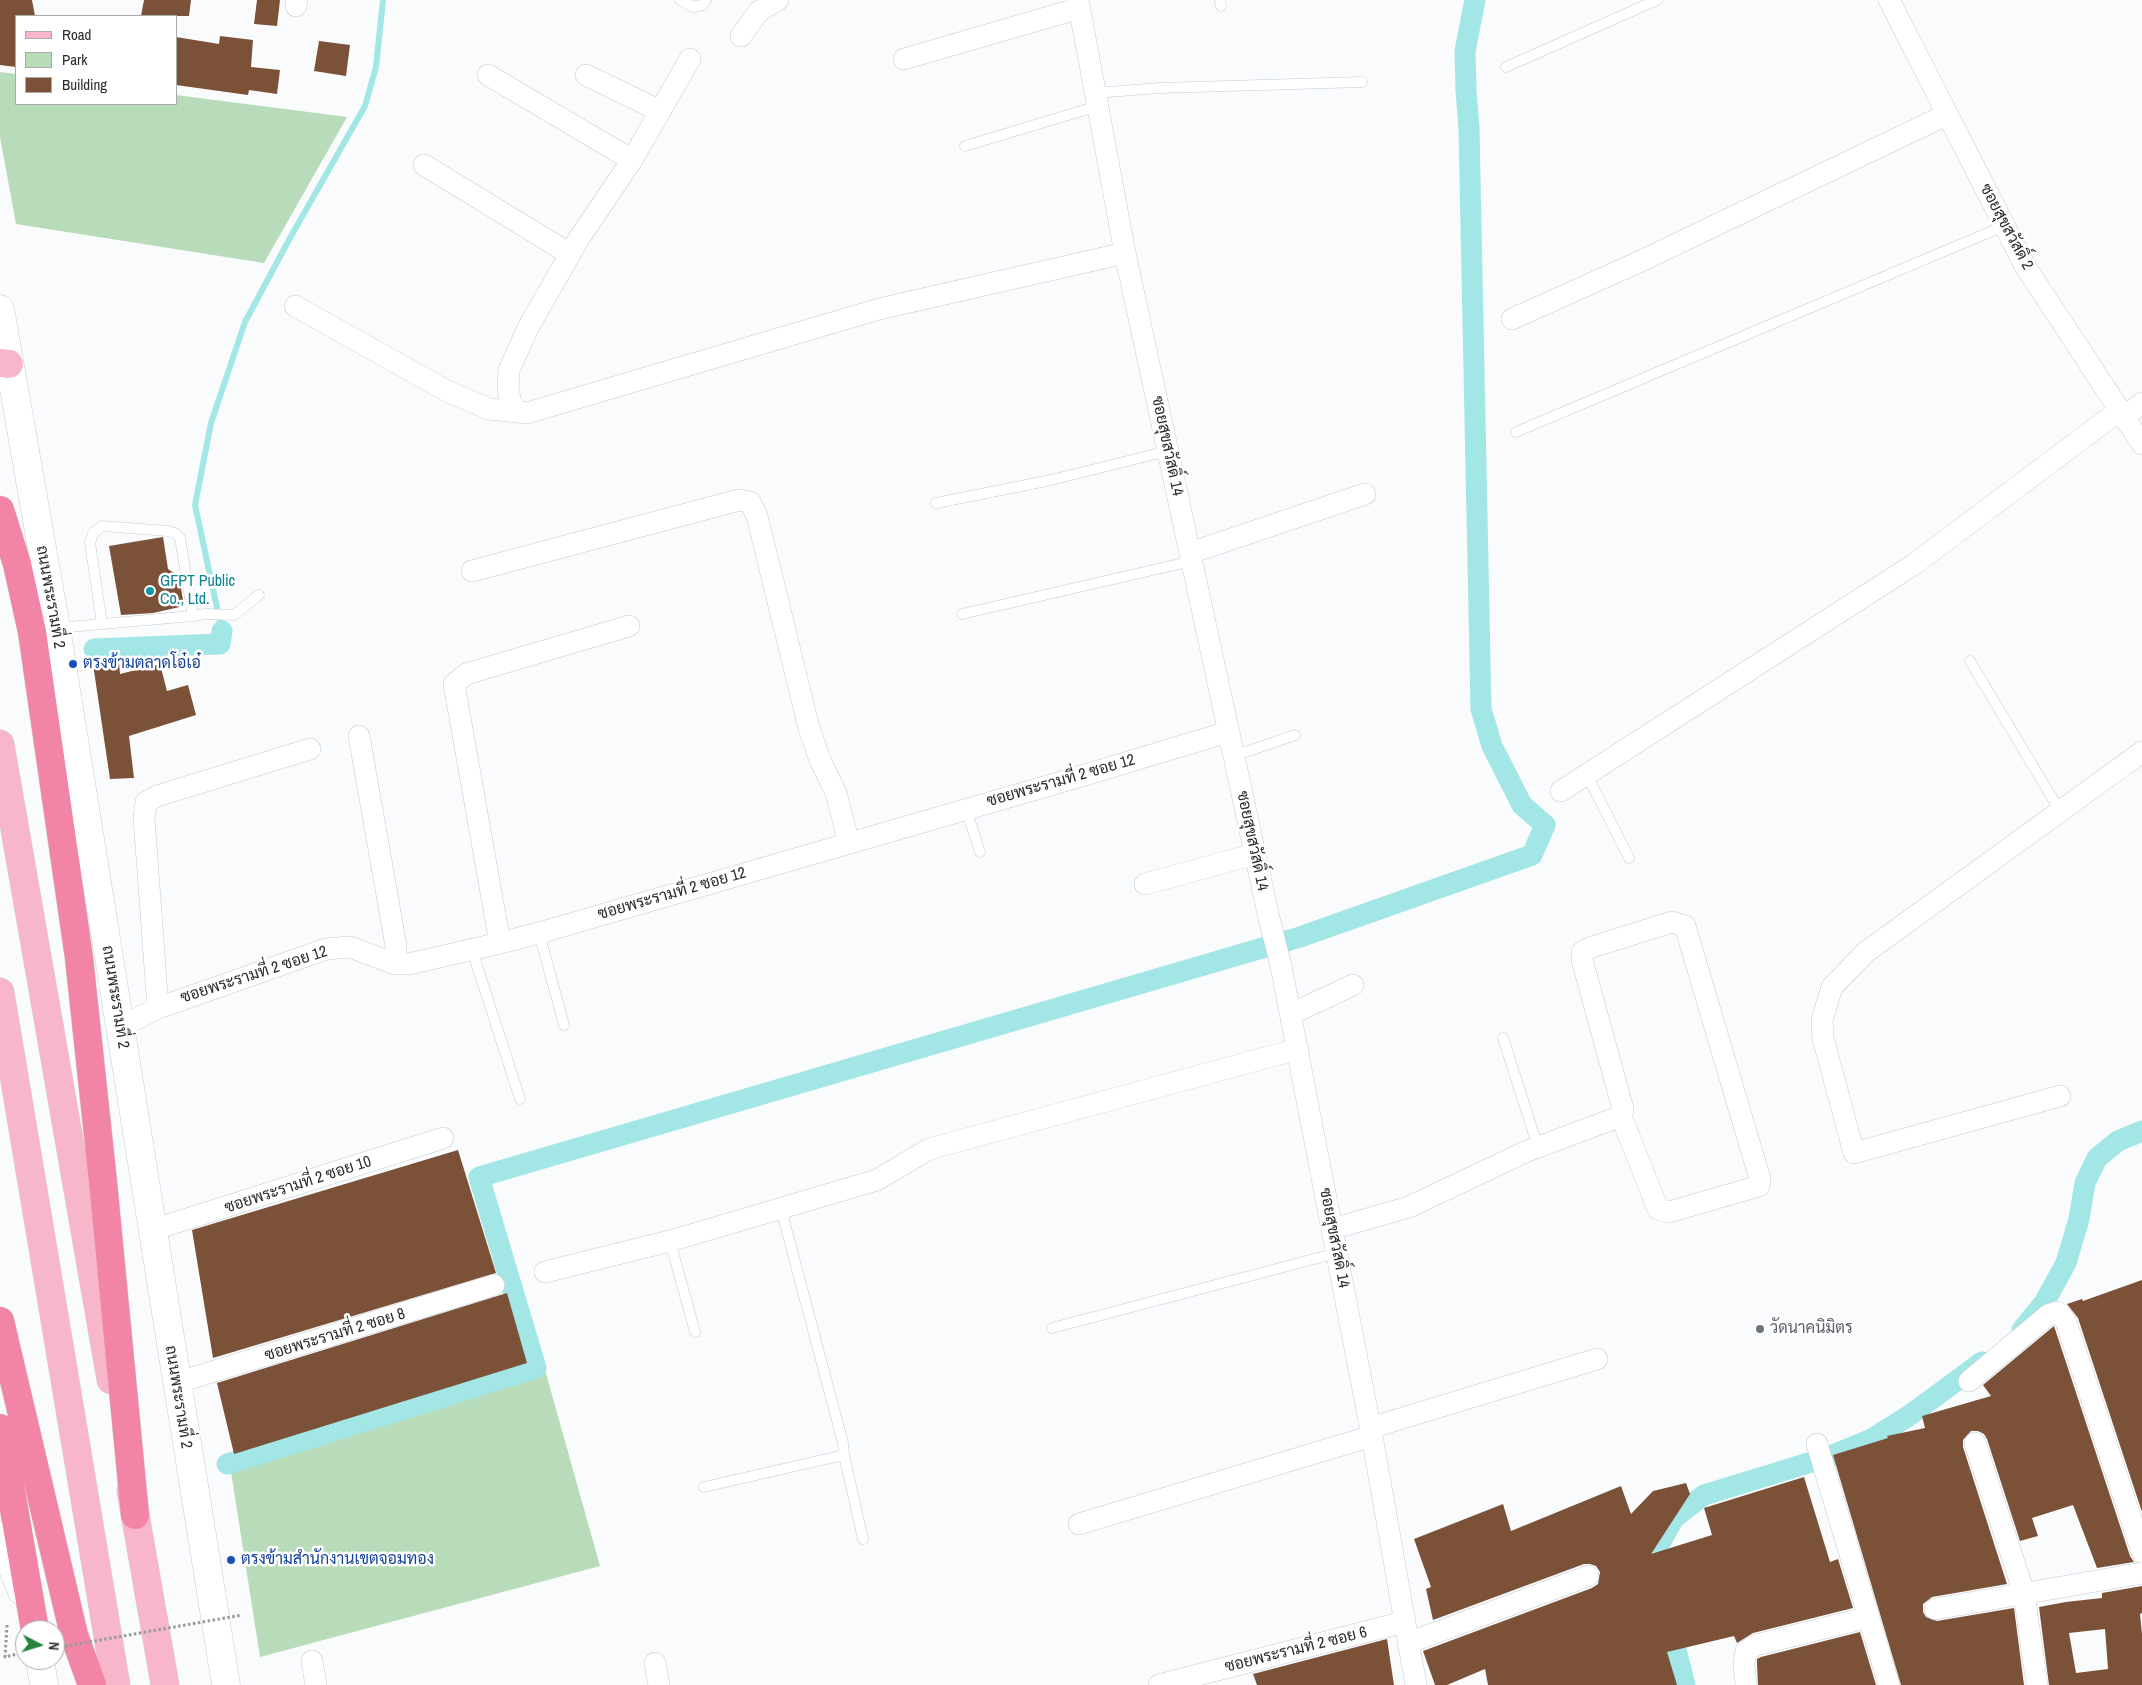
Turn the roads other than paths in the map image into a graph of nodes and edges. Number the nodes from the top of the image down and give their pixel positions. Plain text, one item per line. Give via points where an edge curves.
1 (680, 0) edge
2 (706, 0) edge
3 (778, 0) edge
4 (1657, 0) edge
5 (1889, 0) edge
6 (1079, 4) edge
7 (741, 36) dead end
8 (690, 59) dead end
9 (904, 59) dead end
10 (1506, 67) dead end
11 (488, 75) dead end
12 (586, 75) dead end
13 (1362, 82) dead end
14 (1097, 100) junction
15 (660, 111) junction
16 (1946, 115) junction
17 (965, 146) dead end
18 (632, 160) junction
19 (424, 165) dead end
20 (2004, 226) junction
21 (1125, 253) junction
22 (570, 254) junction
23 (295, 306) dead end
24 (0, 309) edge
25 (1512, 320) dead end
26 (5, 364) edge
27 (2142, 403) edge
28 (518, 412) junction
29 (2122, 414) junction
30 (1516, 432) dead end
31 (2142, 444) edge
32 (1168, 451) junction
33 (1365, 494) dead end
34 (936, 503) dead end
35 (0, 510) edge
36 (1191, 557) junction
37 (472, 571) dead end
38 (259, 595) dead end
39 (962, 614) dead end
40 (193, 616) junction
41 (102, 624) junction
42 (629, 626) dead end
43 (56, 628) junction
44 (1970, 661) dead end
45 (1228, 732) junction
46 (1296, 735) dead end
47 (359, 736) dead end
48 (0, 744) edge
49 (310, 749) dead end
50 (2142, 752) edge
51 (1234, 756) junction
52 (1586, 775) junction
53 (1561, 791) dead end
54 (966, 809) junction
55 (2060, 811) junction
56 (850, 843) junction
57 (980, 852) dead end
58 (1255, 854) junction
59 (1629, 858) dead end
60 (1146, 884) dead end
61 (539, 933) junction
62 (500, 943) junction
63 (472, 950) junction
64 (395, 964) junction
65 (1353, 985) dead end
66 (0, 992) edge
67 (158, 1008) junction
68 (1291, 1014) junction
69 (564, 1024) dead end
70 (120, 1027) junction
71 (1503, 1038) dead end
72 (1298, 1049) junction
73 (2060, 1096) dead end
74 (520, 1099) dead end
75 (1621, 1116) junction
76 (443, 1138) dead end
77 (1538, 1147) junction
78 (781, 1209) junction
79 (1332, 1229) junction
80 (152, 1230) junction
81 (670, 1241) junction
82 (1337, 1253) junction
83 (545, 1272) dead end
84 (494, 1285) dead end
85 (0, 1321) edge
86 (1052, 1328) dead end
87 (694, 1332) dead end
88 (1597, 1359) dead end
89 (1969, 1381) dead end
90 (176, 1383) junction
91 (0, 1428) edge
92 (1371, 1432) junction
93 (1975, 1443) dead end
94 (1820, 1453) dead end
95 (844, 1454) junction
96 (704, 1487) dead end
97 (135, 1514) junction
98 (1079, 1524) dead end
99 (0, 1536) edge
100 (863, 1539) dead end
101 (2142, 1552) edge
102 (2142, 1573) edge
103 (1588, 1576) dead end
104 (2024, 1593) junction
105 (1935, 1609) dead end
106 (1869, 1617) junction
107 (32, 1620) edge
108 (33, 1620) edge
109 (1404, 1622) junction
110 (1408, 1643) junction
111 (312, 1661) dead end
112 (656, 1663) dead end
113 (42, 1670) edge
114 (1171, 1684) edge
115 (44, 1685) edge
116 (92, 1685) edge
117 (116, 1685) edge
118 (165, 1685) edge
119 (226, 1685) edge
120 (316, 1685) edge
121 (659, 1685) edge
122 (1416, 1685) edge
123 (1746, 1685) edge
124 (1889, 1685) edge
125 (2038, 1685) edge

1 - 2 lane via 693,7
3 - 7 street via 759,11
4 - 10 lane
5 - 16 street, ซอยสุขสวัสดิ์ 2
6 - 9 street
6 - 14 street, ซอยสุขสวัสดิ์ 14
8 - 15 street
11 - 18 street
12 - 15 street
13 - 14 lane via 1158,88
14 - 17 lane
14 - 21 street, ซอยสุขสวัสดิ์ 14
15 - 18 street
16 - 20 street, ซอยสุขสวัสดิ์ 2
16 - 25 street
18 - 22 street
19 - 22 street
20 - 29 street, ซอยสุขสวัสดิ์ 2 via 2025,266
20 - 30 lane
21 - 28 street via 879,309 527,413
21 - 32 street, ซอยสุขสวัสดิ์ 14
22 - 28 street via 528,328 509,370 508,389 511,403
23 - 28 street via 447,391 488,409
24 - 26 main road, ถนนพระรามที่ 2
26 - 43 main road, ถนนพระรามที่ 2
27 - 29 street
29 - 31 street, ซอยสุขสวัสดิ์ 2
29 - 52 street via 1913,565
32 - 34 lane via 1051,480
32 - 36 street, ซอยสุขสวัสดิ์ 14
33 - 36 street
35 - 97 highway via 17,564 32,632 79,958
36 - 39 lane
36 - 45 street, ซอยสุขสวัสดิ์ 14
37 - 56 street via 739,500 750,502 757,516 809,728 836,793
38 - 40 lane via 234,615
40 - 41 lane
40 - 41 lane via 180,538 175,533 102,526 93,533 90,543
41 - 43 lane
42 - 62 street via 466,674 454,684
43 - 70 main road, ถนนพระรามที่ 2
44 - 55 lane
45 - 51 street, ซอยสุขสวัสดิ์ 14
45 - 54 street, ซอยพระรามที่ 2 ซอย 12
46 - 51 lane
47 - 64 street via 396,946
48 - 97 main road
49 - 67 street via 146,802 144,818
50 - 55 street
51 - 58 street, ซอยสุขสวัสดิ์ 14
52 - 53 street
52 - 59 lane
54 - 56 street, ซอยพระรามที่ 2 ซอย 12
54 - 57 lane
55 - 73 street via 1866,952 1832,987 1822,1020 1823,1038 1854,1153
56 - 61 street, ซอยพระรามที่ 2 ซอย 12
58 - 60 street
58 - 68 street, ซอยสุขสวัสดิ์ 14
61 - 62 street, ซอยพระรามที่ 2 ซอย 12
61 - 69 lane
62 - 63 street, ซอยพระรามที่ 2 ซอย 12
63 - 64 street, ซอยพระรามที่ 2 ซอย 12 via 409,964
63 - 74 lane
64 - 67 street, ซอยพระรามที่ 2 ซอย 12 via 350,947 326,949
65 - 68 street
66 - 117 main road
67 - 70 street, ซอยพระรามที่ 2 ซอย 12
68 - 72 street, ซอยสุขสวัสดิ์ 14
70 - 80 main road, ถนนพระรามที่ 2
71 - 77 lane
72 - 78 street via 929,1149 877,1180
72 - 79 street, ซอยสุขสวัสดิ์ 14
75 - 75 street via 1623,1108 1582,952 1672,922 1685,926 1760,1179 1758,1186 1669,1212 1658,1209
75 - 77 street
76 - 80 street, ซอยพระรามที่ 2 ซอย 10
77 - 79 street via 1409,1207
78 - 81 street
78 - 95 lane
79 - 82 street, ซอยสุขสวัสดิ์ 14
80 - 90 main road, ถนนพระรามที่ 2
81 - 83 street
81 - 87 lane
82 - 86 lane
82 - 92 street, ซอยสุขสวัสดิ์ 14
84 - 90 street, ซอยพระรามที่ 2 ซอย 8
85 - 116 highway via 74,1635
88 - 92 street
89 - 101 street via 2048,1315 2057,1312 2062,1316
90 - 119 main road, ถนนพระรามที่ 2
91 - 108 highway
92 - 98 street
92 - 109 street, ซอยสุขสวัสดิ์ 14
93 - 104 street
94 - 106 street
95 - 96 lane
95 - 100 lane
97 - 118 main road
99 - 107 main road
102 - 104 street
103 - 110 street
104 - 105 street
104 - 125 street
106 - 123 street via 1756,1645 1746,1651
106 - 124 street
109 - 110 street, ซอยสุขสวัสดิ์ 14
109 - 114 street, ซอยพระรามที่ 2 ซอย 6
110 - 122 street, ซอยสุขสวัสดิ์ 14
111 - 120 street
112 - 121 street
113 - 115 main road

